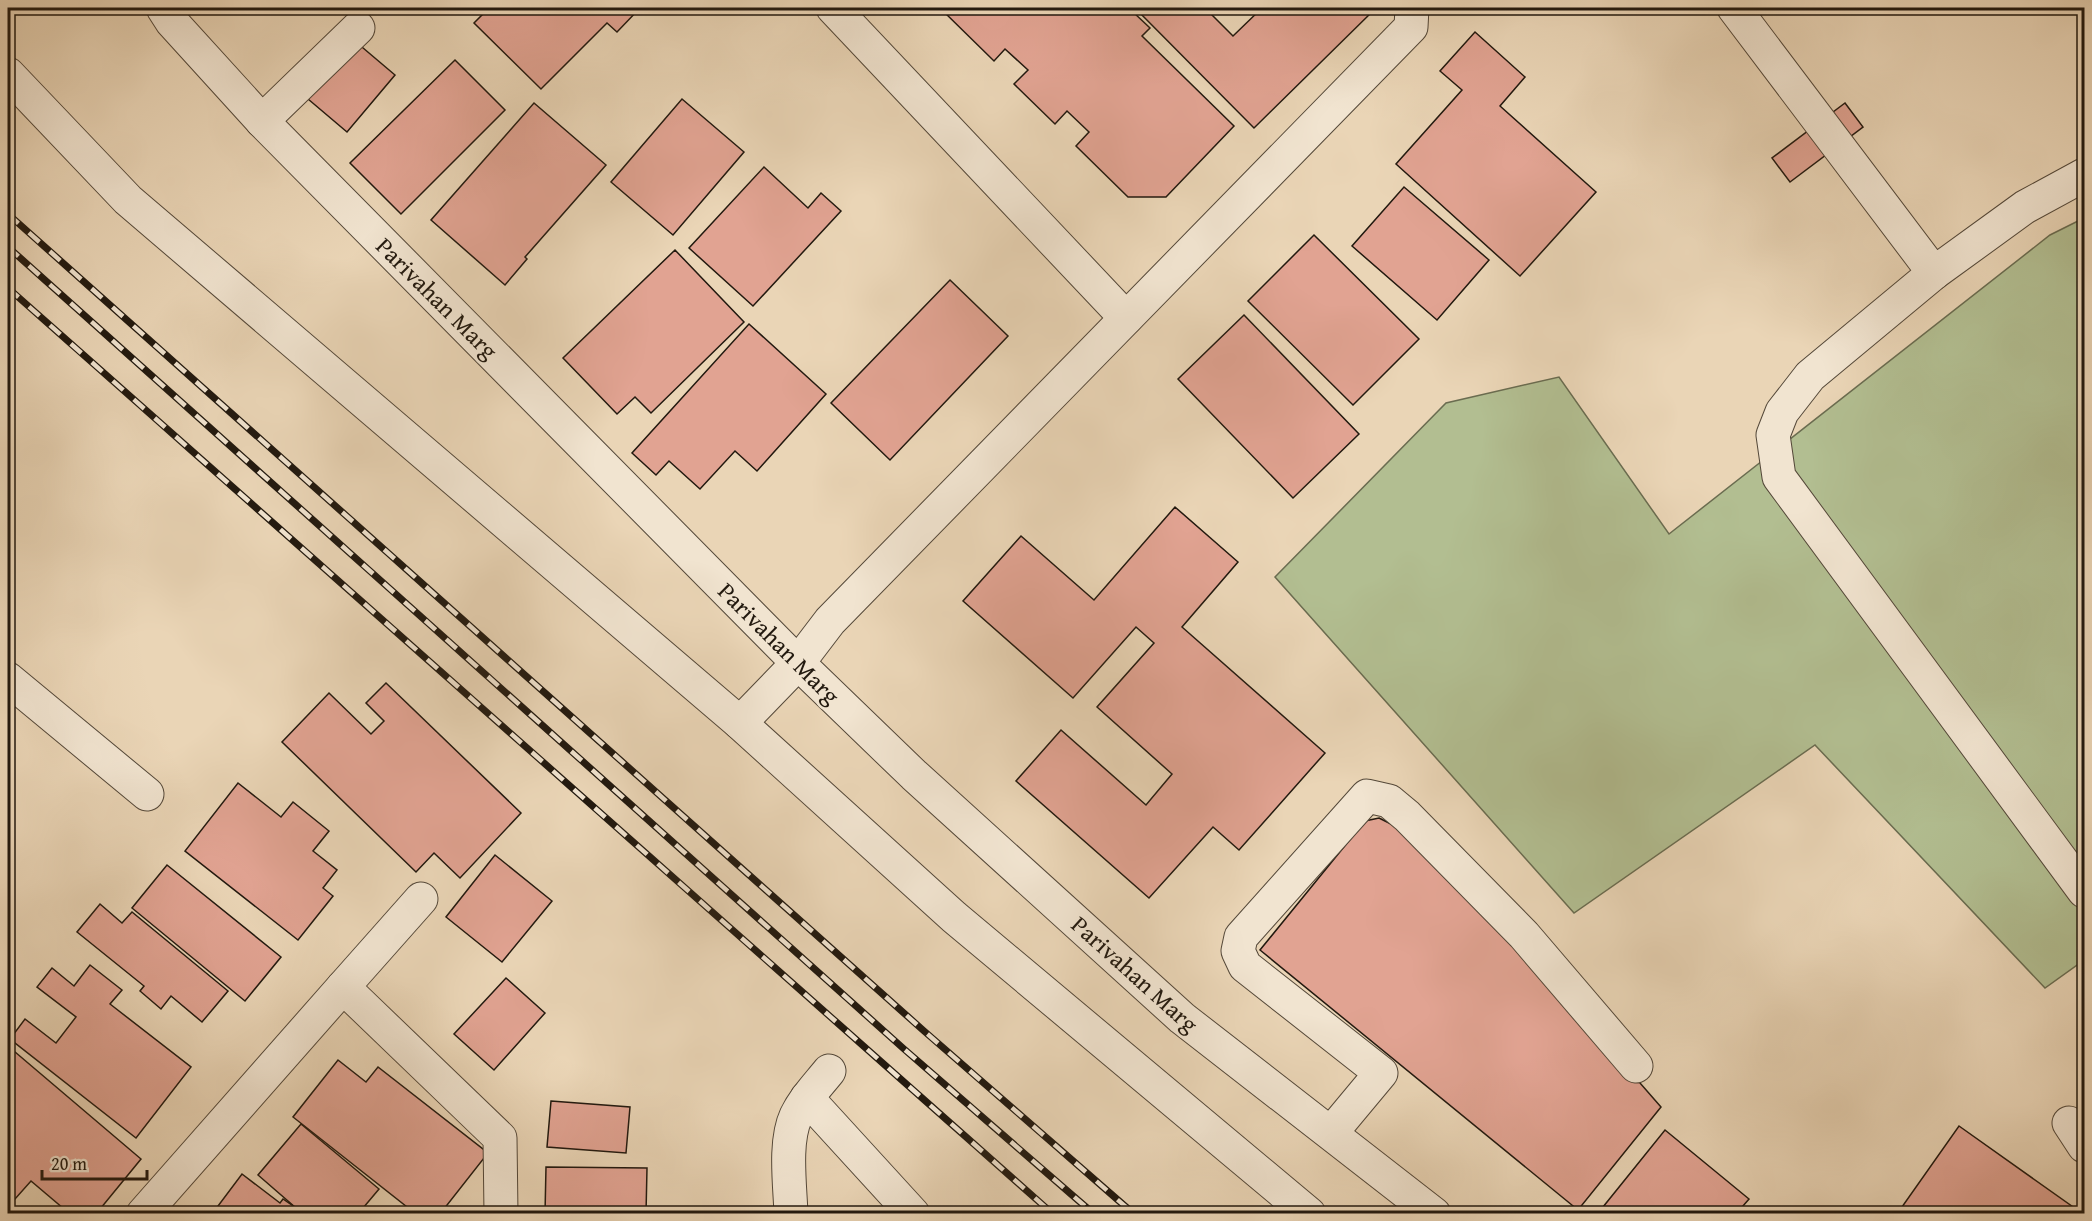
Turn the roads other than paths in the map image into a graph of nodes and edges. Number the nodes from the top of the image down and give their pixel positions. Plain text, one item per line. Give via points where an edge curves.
1 (833, 8) edge
2 (1412, 8) edge
3 (1734, 8) edge
4 (177, 12) edge
5 (358, 28) dead end
6 (8, 74) edge
7 (262, 121) junction
8 (2085, 175) edge
9 (1934, 273) junction
10 (1126, 318) junction
11 (798, 663) junction
12 (8, 679) edge
13 (741, 723) junction
14 (147, 794) dead end
15 (2085, 891) edge
16 (421, 899) dead end
17 (343, 987) junction
18 (1636, 1066) dead end
19 (829, 1071) dead end
20 (807, 1098) junction
21 (1330, 1133) junction
22 (143, 1214) edge
23 (501, 1214) edge
24 (790, 1214) edge
25 (914, 1214) edge
26 (1309, 1214) edge
27 (1434, 1214) edge

1 - 10 street
2 - 10 street via 1411,27
3 - 9 street
4 - 7 street, Parivahan Marg
5 - 7 street
6 - 13 street via 128,201
7 - 11 street, Parivahan Marg
8 - 9 street via 2025,207
9 - 15 street via 1810,376 1782,412 1773,435 1779,477
10 - 11 street via 830,621
11 - 13 street
11 - 21 street, Parivahan Marg via 914,775 1182,1018
12 - 14 street
13 - 26 street via 954,917
16 - 17 street
17 - 22 street
17 - 23 street via 500,1138
18 - 21 street via 1524,935 1407,816 1389,801 1367,796 1241,937 1238,951 1245,966 1381,1073
19 - 20 street
20 - 24 street via 795,1118 790,1143
20 - 25 street
21 - 27 street, Parivahan Marg

